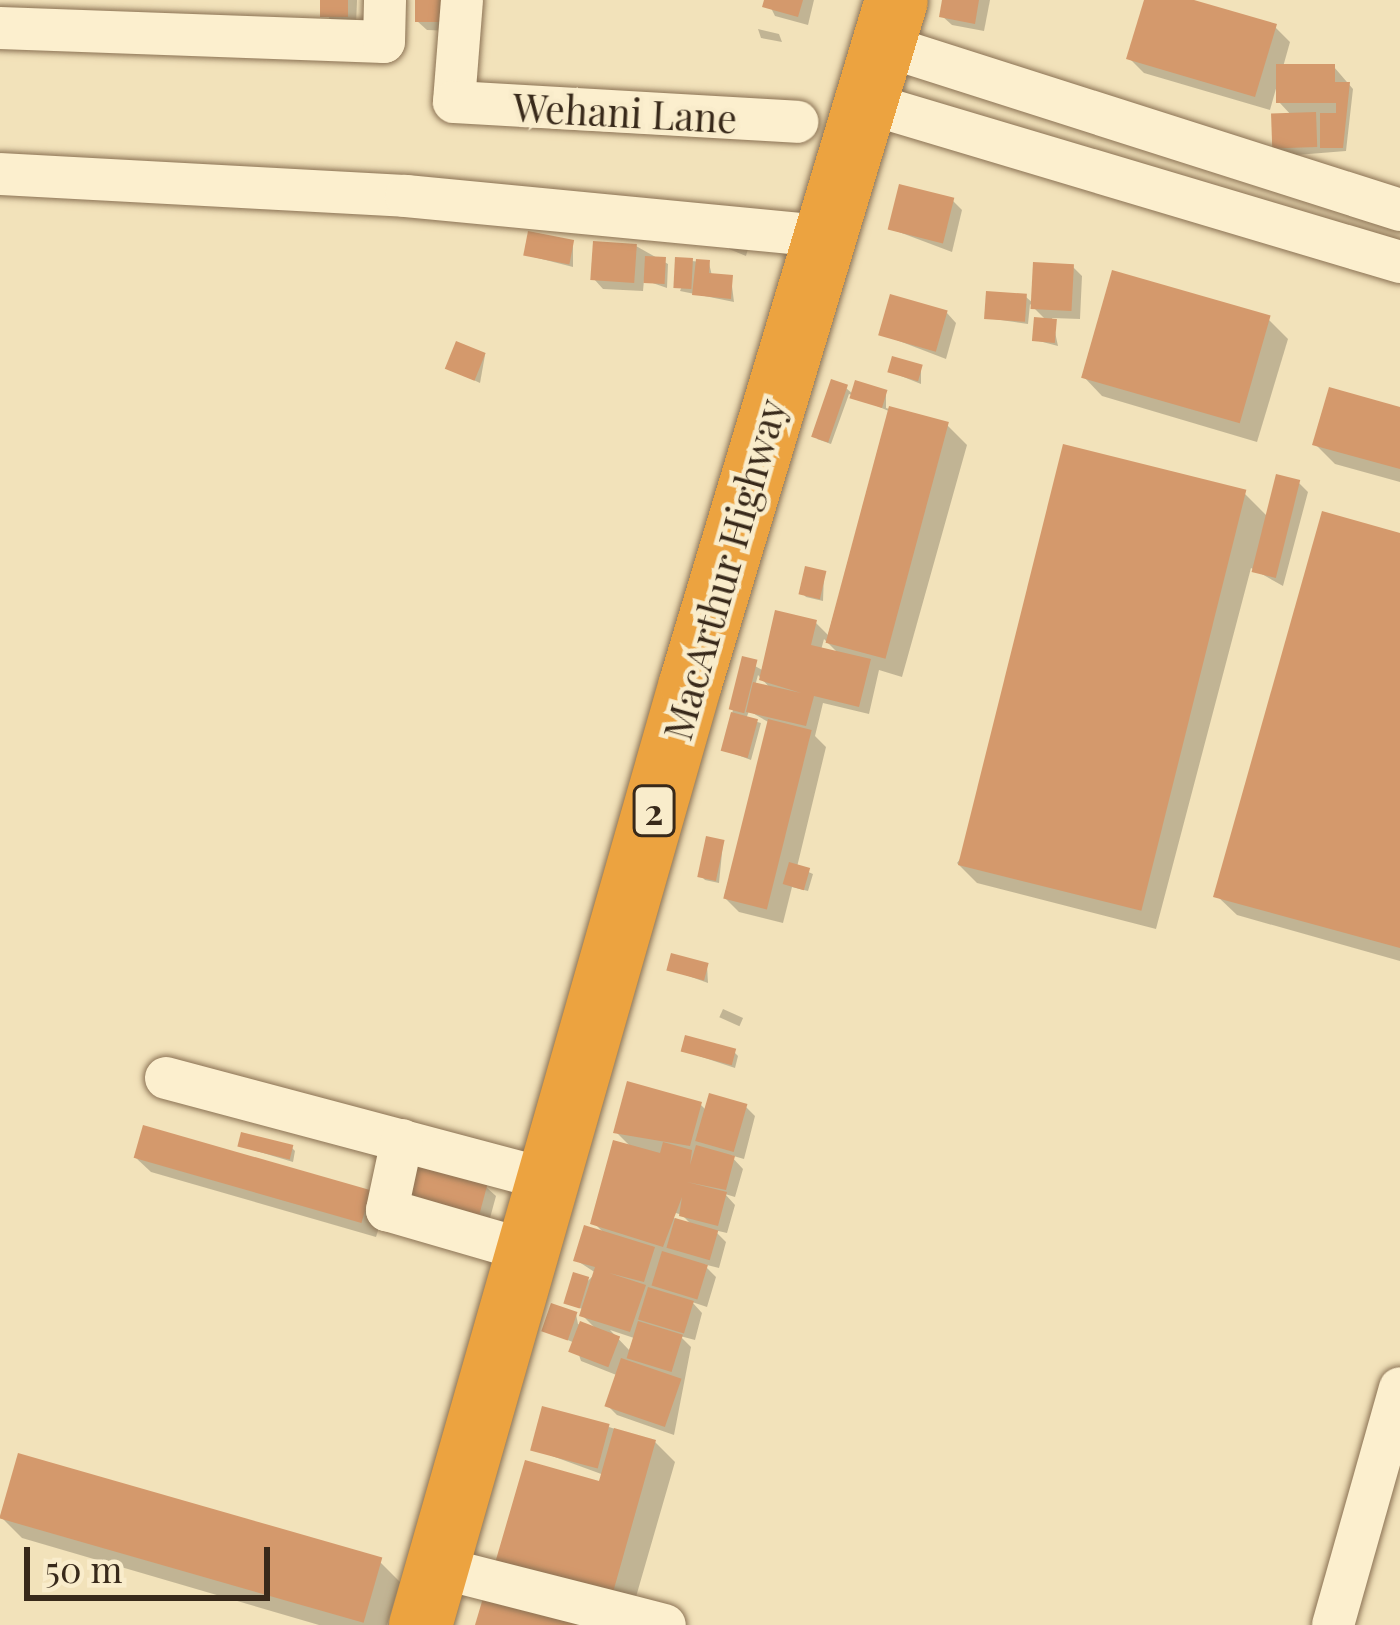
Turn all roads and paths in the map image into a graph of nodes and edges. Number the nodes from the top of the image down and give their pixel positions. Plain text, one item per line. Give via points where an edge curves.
1 (386, 0) edge
2 (462, 0) edge
3 (0, 28) edge
4 (882, 49) edge
5 (797, 122) dead end
6 (1192, 144) junction
7 (0, 174) edge
8 (1177, 195) junction
9 (1400, 210) edge
10 (823, 236) junction
11 (1400, 262) edge
12 (166, 1078) dead end
13 (402, 1140) junction
14 (550, 1180) junction
15 (528, 1251) junction
16 (1400, 1388) edge
17 (1383, 1510) edge
18 (429, 1596) edge
19 (665, 1625) edge
20 (1333, 1625) edge

1 - 3 street via 383,42
2 - 5 street, Wehani Lane via 454,102
4 - 6 street
4 - 8 street
4 - 10 highway, MacArthur Highway / 2
6 - 8 street
6 - 9 street
7 - 10 street via 450,200
8 - 11 street
10 - 14 highway, MacArthur Highway / 2
12 - 13 street
13 - 14 street
13 - 15 street via 387,1210
14 - 15 highway, MacArthur Highway / 2
15 - 18 highway, MacArthur Highway / 2
16 - 17 street
17 - 20 street
18 - 19 street

